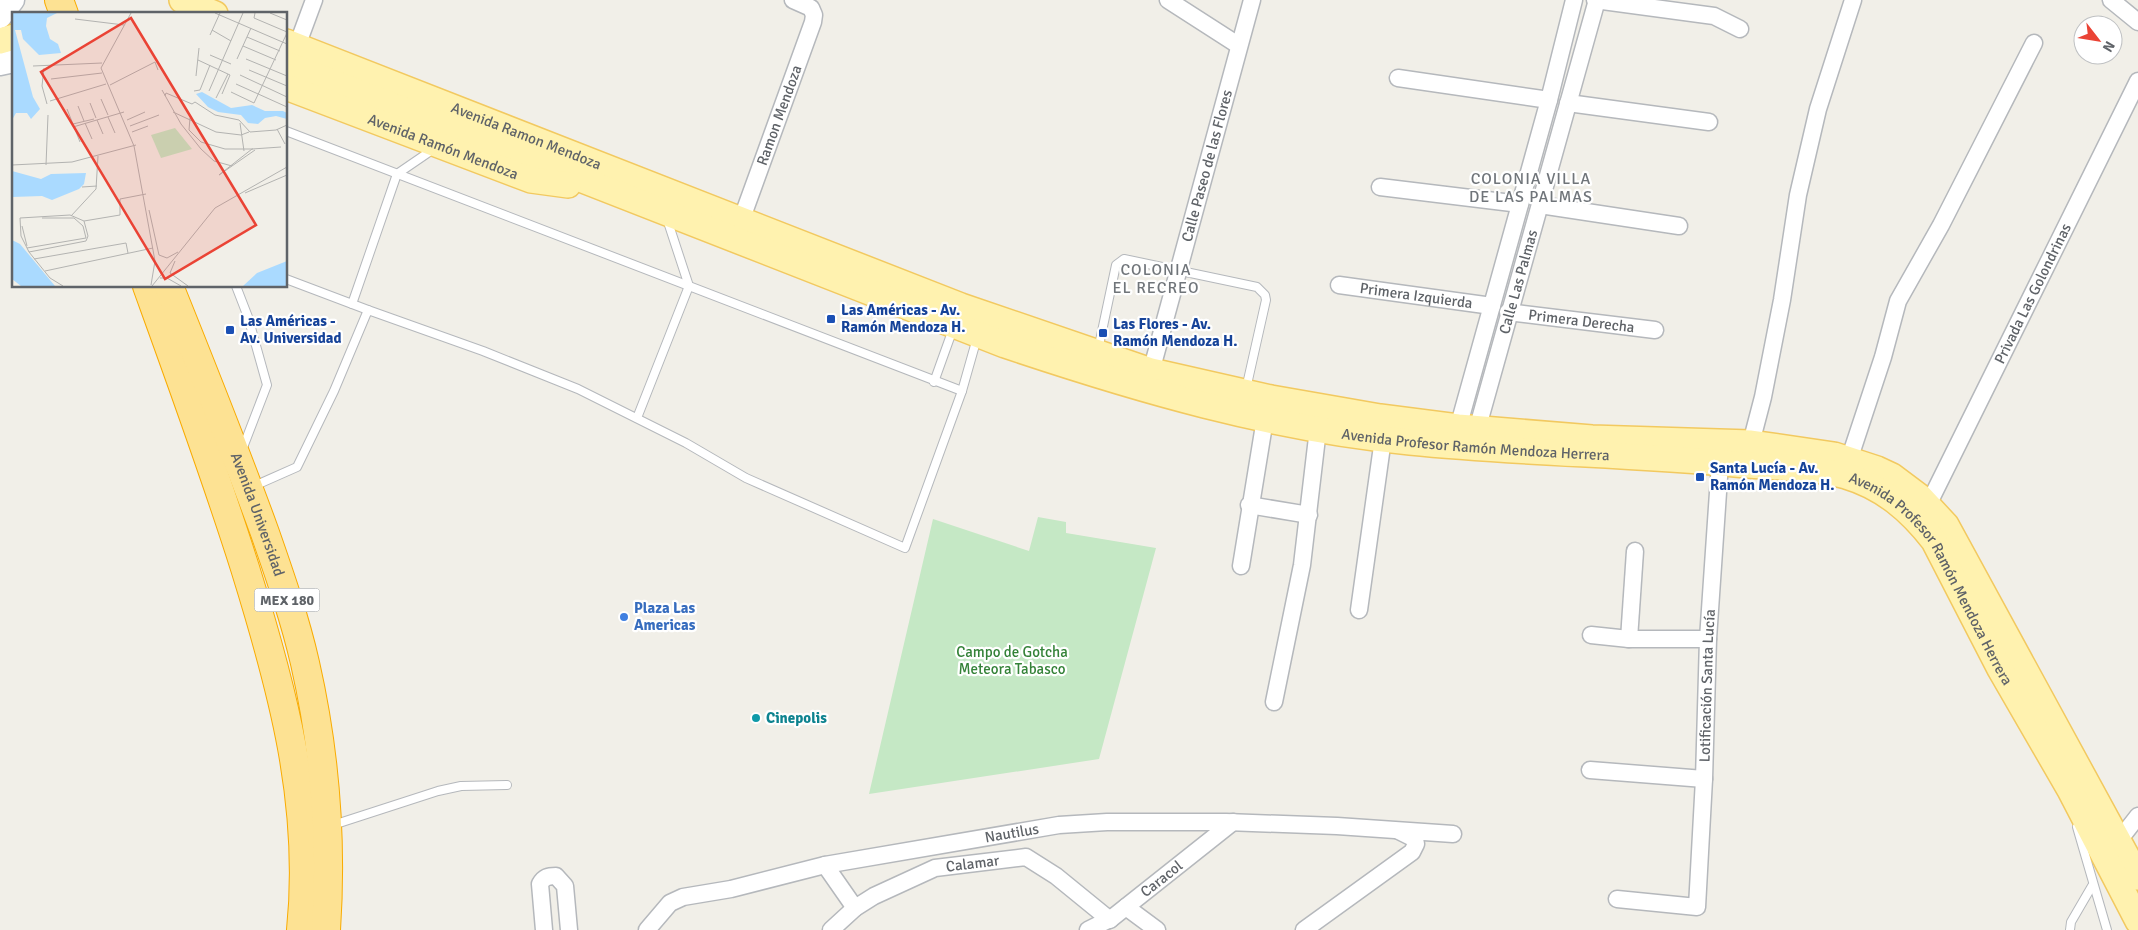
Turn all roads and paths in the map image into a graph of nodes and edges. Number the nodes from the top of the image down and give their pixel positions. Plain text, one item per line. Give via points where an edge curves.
1 (13, 0) edge
2 (42, 0) edge
3 (59, 0) edge
4 (182, 0) edge
5 (314, 0) edge
6 (793, 0) edge
7 (1168, 0) edge
8 (1252, 0) edge
9 (1574, 0) edge
10 (1596, 0) edge
11 (1853, 0) edge
12 (2111, 0) edge
13 (46, 12) edge
14 (63, 12) edge
15 (210, 12) edge
16 (0, 17) edge
17 (2138, 22) edge
18 (1740, 29) dead end
19 (2034, 43) dead end
20 (1238, 45) junction
21 (290, 51) edge
22 (1398, 78) dead end
23 (2138, 81) edge
24 (288, 88) edge
25 (1549, 100) junction
26 (1568, 103) junction
27 (1709, 122) dead end
28 (288, 132) edge
29 (438, 145) junction
30 (1533, 159) junction
31 (1552, 163) junction
32 (397, 174) junction
33 (1380, 187) dead end
34 (1525, 188) junction
35 (603, 189) junction
36 (1541, 199) junction
37 (1520, 204) junction
38 (666, 214) junction
39 (1679, 226) dead end
40 (764, 230) joint
41 (738, 231) junction
42 (1506, 254) junction
43 (1524, 259) junction
44 (1177, 270) junction
45 (1500, 279) junction
46 (288, 280) edge
47 (1517, 284) junction
48 (1339, 285) dead end
49 (689, 286) junction
50 (148, 288) edge
51 (170, 288) edge
52 (237, 288) edge
53 (352, 304) junction
54 (1492, 306) junction
55 (368, 310) junction
56 (1508, 312) junction
57 (969, 320) junction
58 (1655, 330) dead end
59 (1097, 352) junction
60 (1149, 380) junction
61 (934, 382) junction
62 (962, 391) junction
63 (1245, 392) junction
64 (637, 418) junction
65 (1265, 419) junction
66 (1318, 429) junction
67 (1465, 437) junction
68 (1383, 438) junction
69 (1751, 443) junction
70 (238, 460) junction
71 (1849, 460) junction
72 (1720, 462) junction
73 (248, 489) junction
74 (1928, 504) junction
75 (1249, 505) junction
76 (1309, 515) junction
77 (1635, 551) dead end
78 (1241, 566) dead end
79 (1359, 610) dead end
80 (1591, 634) dead end
81 (1629, 639) junction
82 (1708, 639) junction
83 (1274, 702) dead end
84 (2052, 760) junction
85 (1590, 770) dead end
86 (1704, 779) junction
87 (506, 785) dead end
88 (2138, 816) edge
89 (1233, 822) junction
90 (328, 826) junction
91 (1395, 830) junction
92 (1453, 834) dead end
93 (2112, 849) junction
94 (825, 865) junction
95 (2138, 876) edge
96 (2092, 886) junction
97 (1617, 899) dead end
98 (1126, 907) junction
99 (854, 908) junction
100 (2138, 921) edge
101 (1110, 924) edge
102 (300, 930) edge
103 (326, 930) edge
104 (544, 930) edge
105 (568, 930) edge
106 (646, 930) edge
107 (832, 930) edge
108 (1088, 930) edge
109 (1156, 930) edge
110 (1304, 930) edge
111 (2070, 930) edge
112 (2107, 930) edge

1 - 16 main road
2 - 13 highway
3 - 14 highway
4 - 15 main road
5 - 21 street
6 - 41 street, Ramon Mendoza via 811,8 813,22
7 - 20 street
8 - 20 street, Calle Paseo de las Flores
9 - 25 street, Calle Las Palmas
10 - 18 street via 1714,16
10 - 26 street, Calle Las Palmas
11 - 69 street via 1818,109 1798,195 1782,300
12 - 17 street
19 - 71 street via 1898,301
20 - 44 street, Calle Paseo de las Flores
21 - 35 main road
21 - 41 main road, Avenida Ramon Mendoza
22 - 25 street
23 - 74 street, Privada Las Golondrinas
24 - 29 main road, Avenida Ramón Mendoza
25 - 30 street, Calle Las Palmas
26 - 27 street
26 - 31 street, Calle Las Palmas
28 - 32 lane
29 - 32 lane
29 - 35 main road, Avenida Ramón Mendoza via 531,180
30 - 31 street via 1541,167
30 - 34 street, Calle Las Palmas
31 - 36 street, Calle Las Palmas
32 - 49 lane
32 - 53 lane
33 - 37 street
34 - 36 street via 1535,182 1541,185
34 - 37 street, Calle Las Palmas
35 - 38 main road, Avenida Profesor Ramón Mendoza Herrera
36 - 39 street
36 - 43 street, Calle Las Palmas
37 - 42 street, Calle Las Palmas
38 - 41 main road, Avenida Profesor Ramón Mendoza Herrera
38 - 49 lane
40 - 41 main road, Avenida Ramon Mendoza
40 - 57 main road, Avenida Profesor Ramón Mendoza Herrera
41 - 57 main road, Avenida Profesor Ramón Mendoza Herrera
42 - 43 street via 1513,264
42 - 45 street, Calle Las Palmas
43 - 47 street, Calle Las Palmas
44 - 59 lane via 1124,259 1116,265
44 - 60 street, Calle Paseo de las Flores
44 - 63 lane via 1257,287 1266,295
45 - 47 street via 1510,273
45 - 54 street, Calle Las Palmas
46 - 53 lane
47 - 56 street, Calle Las Palmas
48 - 54 street, Primera Izquierda
49 - 61 lane
49 - 64 lane
50 - 102 highway, Avenida Universidad / MEX 180 via 229,517 276,670 293,746 303,815 304,875
51 - 70 highway, Avenida Universidad / MEX 180
52 - 70 lane via 267,385
53 - 55 lane
54 - 67 street, Calle Las Palmas
55 - 64 lane via 552,378
55 - 73 lane via 297,467
56 - 58 street, Primera Derecha
56 - 67 street, Calle Las Palmas
57 - 59 main road, Avenida Profesor Ramón Mendoza Herrera
57 - 60 main road, Avenida Profesor Ramón Mendoza Herrera via 1078,370
57 - 61 lane
57 - 62 lane
59 - 60 main road, Avenida Profesor Ramón Mendoza Herrera
60 - 63 main road, Avenida Profesor Ramón Mendoza Herrera
60 - 65 main road, Avenida Profesor Ramón Mendoza Herrera via 1202,405
61 - 62 lane
62 - 64 lane via 905,548 746,478
63 - 67 main road, Avenida Profesor Ramón Mendoza Herrera via 1380,417
65 - 66 main road, Avenida Profesor Ramón Mendoza Herrera
65 - 75 street
66 - 68 main road, Avenida Profesor Ramón Mendoza Herrera
66 - 76 street
67 - 68 main road, Avenida Profesor Ramón Mendoza Herrera
67 - 69 main road, Avenida Profesor Ramón Mendoza Herrera
67 - 72 main road, Avenida Profesor Ramón Mendoza Herrera via 1566,454
68 - 79 street
69 - 71 main road, Avenida Profesor Ramón Mendoza Herrera
70 - 73 highway, Avenida Universidad / MEX 180
71 - 74 main road, Avenida Profesor Ramón Mendoza Herrera via 1892,476
72 - 82 street, Lotificación Santa Lucía
72 - 84 main road, Avenida Profesor Ramón Mendoza Herrera via 1844,476 1882,492 1910,513 1938,548 2000,670
73 - 90 highway, Avenida Universidad / MEX 180 via 286,595 305,663 322,760
74 - 93 main road, Avenida Profesor Ramón Mendoza Herrera via 1953,538
75 - 76 street
75 - 78 street
76 - 83 street
77 - 81 street
80 - 81 street
81 - 82 street
82 - 86 street, Lotificación Santa Lucía
84 - 93 main road, Avenida Profesor Ramón Mendoza Herrera
84 - 96 lane via 2074,817
85 - 86 street
86 - 97 street, Lotificación Santa Lucía via 1697,907
87 - 90 lane via 461,786 438,791
88 - 93 street
89 - 91 street, Nautilus
89 - 94 street, Nautilus via 1059,825
89 - 98 street, Caracol
90 - 103 highway, Avenida Universidad / MEX 180
91 - 92 street, Nautilus
91 - 110 street, Nautilus via 1415,839 1412,852
93 - 95 main road, Avenida Profesor Ramón Mendoza Herrera
93 - 100 main road, Avenida Profesor Ramón Mendoza Herrera
94 - 99 street
94 - 106 street, Nautilus via 683,897 670,903
96 - 111 lane via 2071,922
96 - 112 lane
98 - 101 street, Caracol
98 - 109 street
99 - 101 street, Calamar via 935,868 1026,857 1061,880
99 - 107 street, Calamar
101 - 108 street, Caracol
104 - 105 street via 540,884 549,876 556,876 565,886

